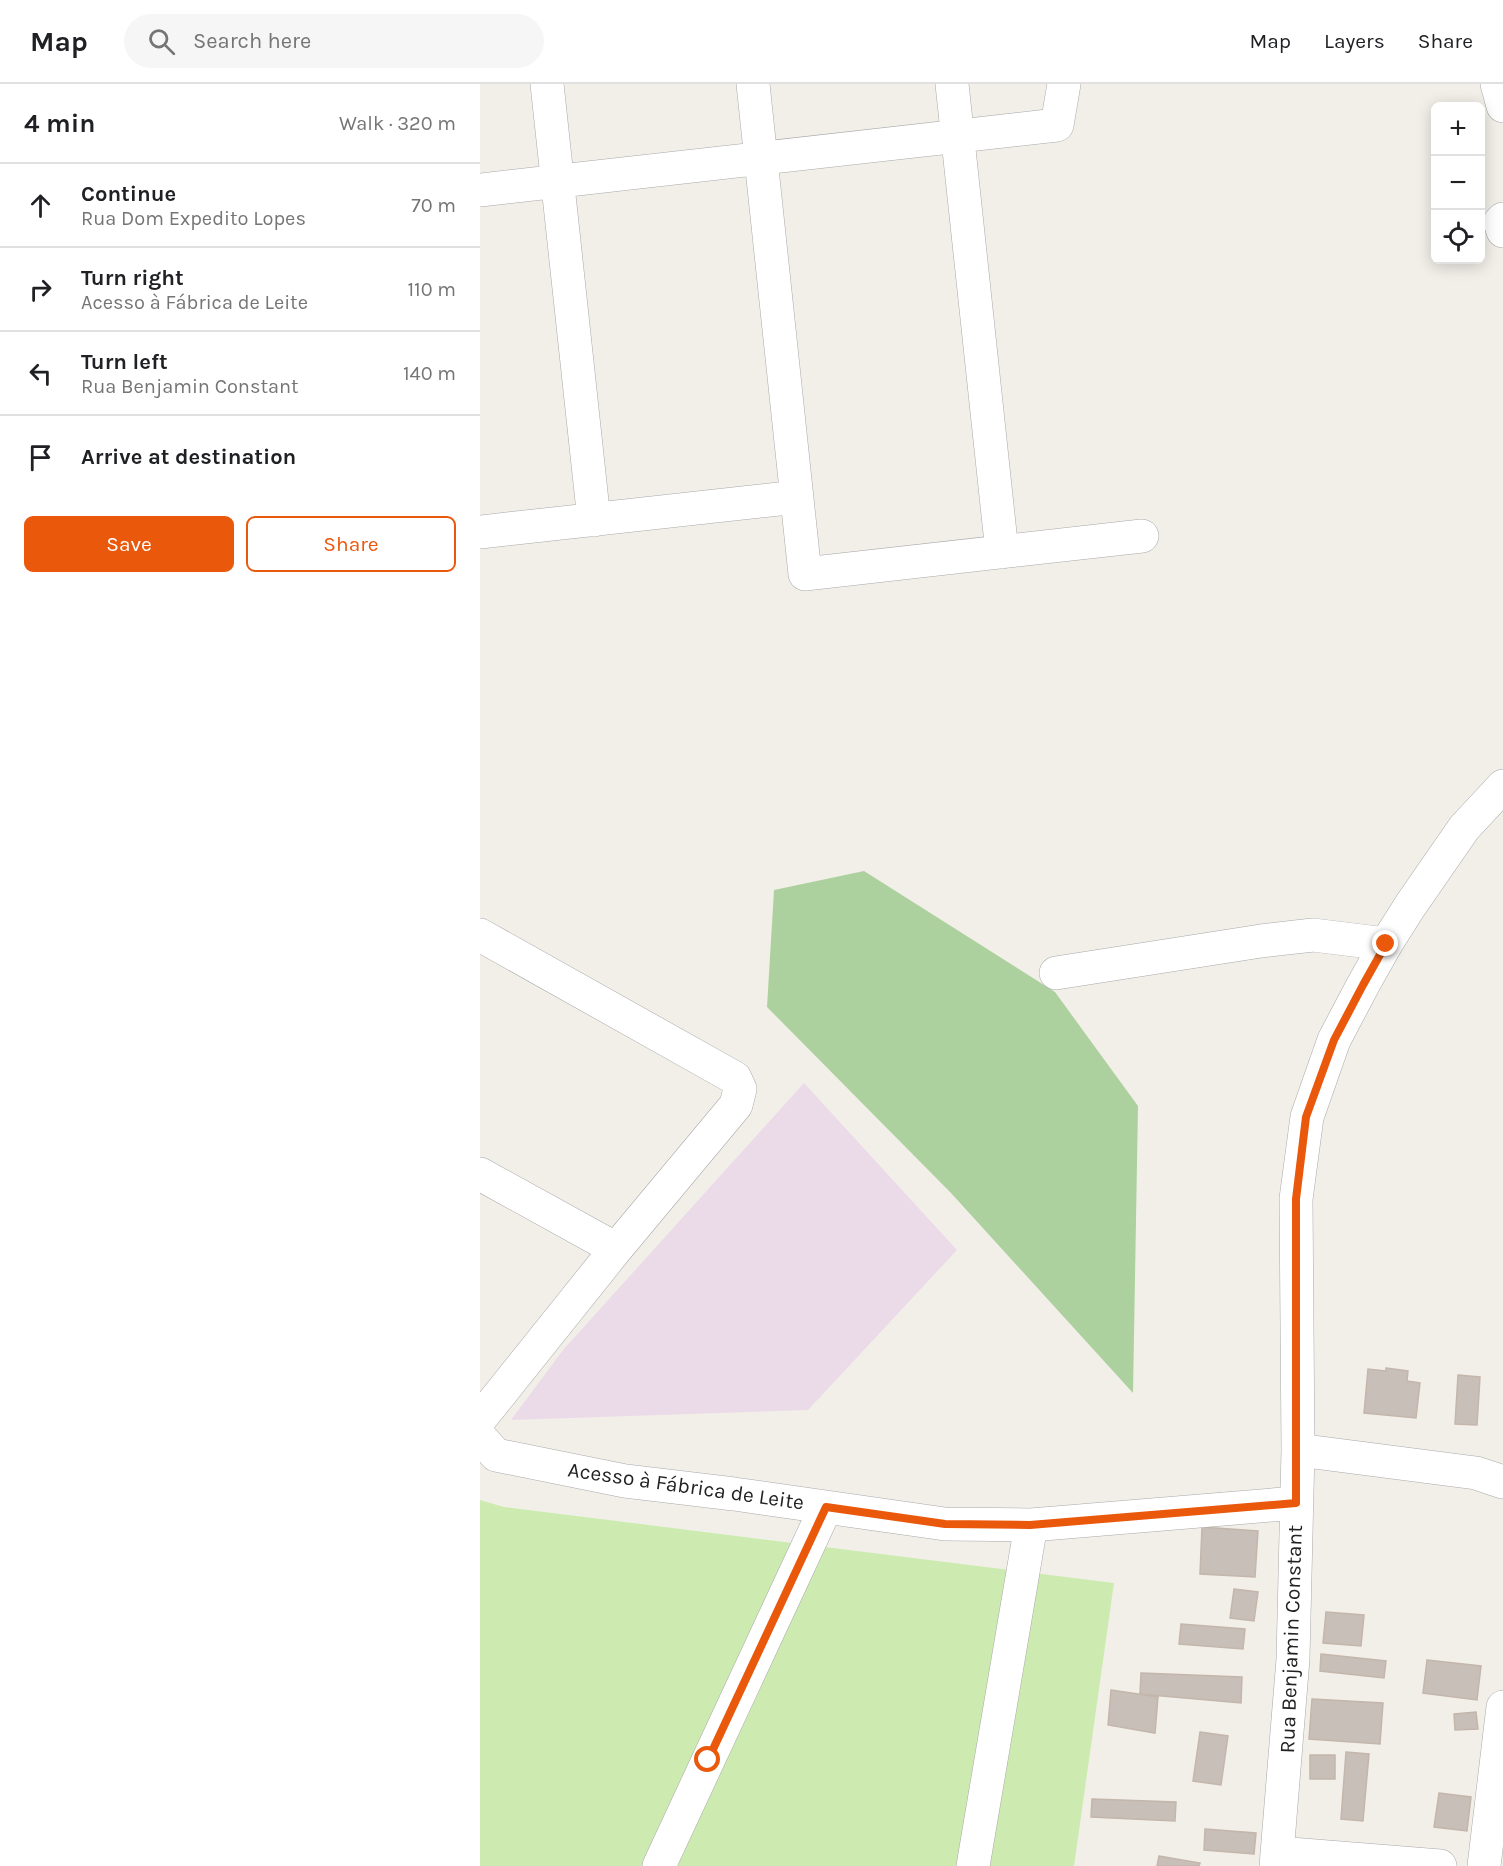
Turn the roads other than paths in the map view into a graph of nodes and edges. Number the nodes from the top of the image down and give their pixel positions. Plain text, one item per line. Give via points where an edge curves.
1 (548, 84) edge
2 (753, 84) edge
3 (952, 84) edge
4 (1064, 84) edge
5 (1497, 84) edge
6 (1503, 106) edge
7 (957, 136) junction
8 (761, 158) junction
9 (558, 181) junction
10 (480, 190) edge
11 (1503, 219) edge
12 (1503, 231) edge
13 (797, 497) junction
14 (594, 520) junction
15 (480, 532) edge
16 (1142, 536) dead end
17 (1002, 552) junction
18 (1503, 786) edge
19 (480, 935) edge
20 (1386, 944) junction
21 (1056, 973) dead end
22 (480, 1174) edge
23 (616, 1249) junction
24 (480, 1419) edge
25 (480, 1437) edge
26 (1298, 1450) junction
27 (1503, 1482) edge
28 (1296, 1503) junction
29 (826, 1507) junction
30 (1030, 1525) junction
31 (1503, 1707) edge
32 (1277, 1859) edge
33 (659, 1866) edge
34 (973, 1866) edge
35 (1440, 1866) edge
36 (1484, 1866) edge

1 - 9 street
2 - 8 street
3 - 7 street
4 - 7 street via 1057,125
5 - 6 street
7 - 8 street
7 - 17 street
8 - 9 street
8 - 13 street
9 - 10 street
9 - 14 street
11 - 12 street
13 - 14 street
13 - 17 street via 805,574
14 - 15 street
16 - 17 street
18 - 20 street, Rua Benjamin Constant via 1464,828
19 - 23 street via 735,1078 740,1089 736,1105
20 - 21 street via 1313,935
20 - 26 street, Rua Benjamin Constant via 1334,1040 1306,1117 1296,1199
22 - 23 street
23 - 24 street
25 - 29 street, Acesso à Fábrica de Leite via 496,1455 625,1481
26 - 27 street via 1476,1473
26 - 28 street, Rua Benjamin Constant
28 - 30 street, Acesso à Fábrica de Leite
28 - 32 street, Rua Benjamin Constant via 1293,1659
29 - 30 street, Acesso à Fábrica de Leite via 945,1524
29 - 33 street
30 - 34 street
31 - 36 street
32 - 35 street

